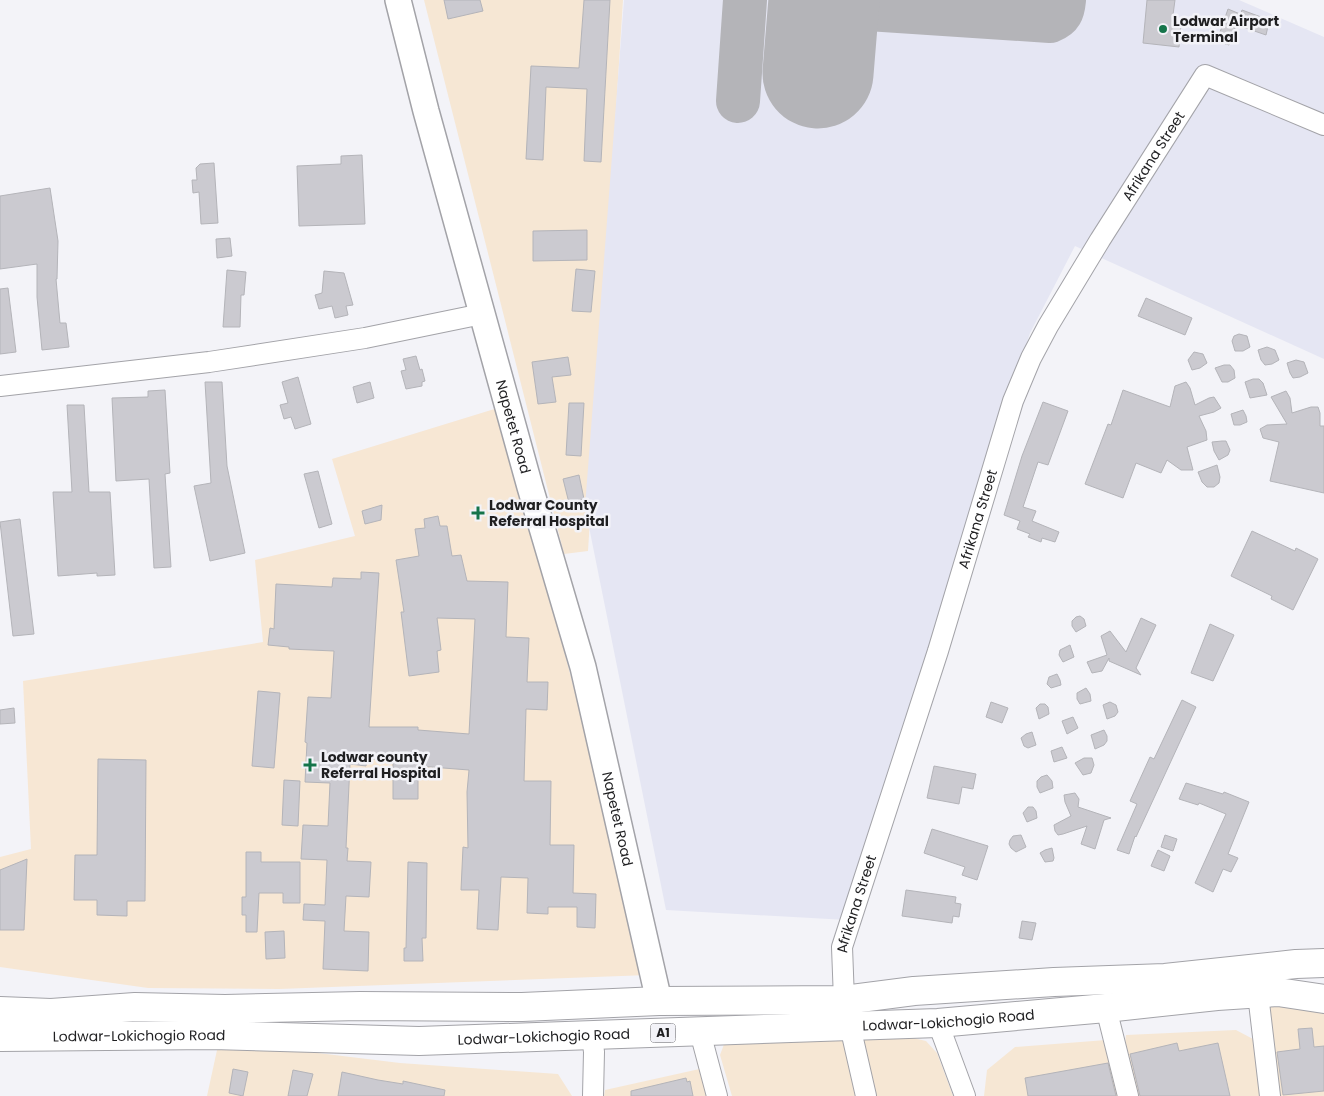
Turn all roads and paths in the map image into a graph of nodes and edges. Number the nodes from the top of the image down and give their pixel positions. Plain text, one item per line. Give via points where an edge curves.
1 (398, 0) edge
2 (1324, 125) edge
3 (482, 314) junction
4 (0, 386) edge
5 (1324, 963) edge
6 (1258, 994) junction
7 (844, 1000) junction
8 (1324, 1000) edge
9 (658, 1001) junction
10 (1106, 1008) junction
11 (0, 1011) edge
12 (938, 1023) junction
13 (850, 1026) junction
14 (700, 1032) junction
15 (592, 1036) junction
16 (0, 1037) edge
17 (593, 1096) edge
18 (717, 1096) edge
19 (866, 1096) edge
20 (965, 1096) edge
21 (1128, 1096) edge
22 (1270, 1096) edge

1 - 3 main road, Napetet Road
2 - 7 street, Afrikana Street via 1205,75 1048,326 1013,401 938,651 842,947
3 - 4 street via 365,338 209,362
3 - 9 main road, Napetet Road via 583,666
5 - 7 highway, Lodwar-Lokichogio Road via 1165,978 914,991
6 - 8 highway, Lodwar-Lokichogio Road / A1 via 1278,992
6 - 10 highway, Lodwar-Lokichogio Road / A1
6 - 22 street
7 - 9 highway, Lodwar-Lokichogio Road
9 - 11 highway, Lodwar-Lokichogio Road via 522,1006 136,1007 52,1013
10 - 12 highway, Lodwar-Lokichogio Road / A1
10 - 21 street
12 - 13 highway, Lodwar-Lokichogio Road / A1
12 - 20 street
13 - 14 highway, Lodwar-Lokichogio Road / A1
13 - 19 street
14 - 15 highway, Lodwar-Lokichogio Road / A1
14 - 18 street
15 - 16 highway, Lodwar-Lokichogio Road / A1 via 419,1042 213,1035
15 - 17 street

